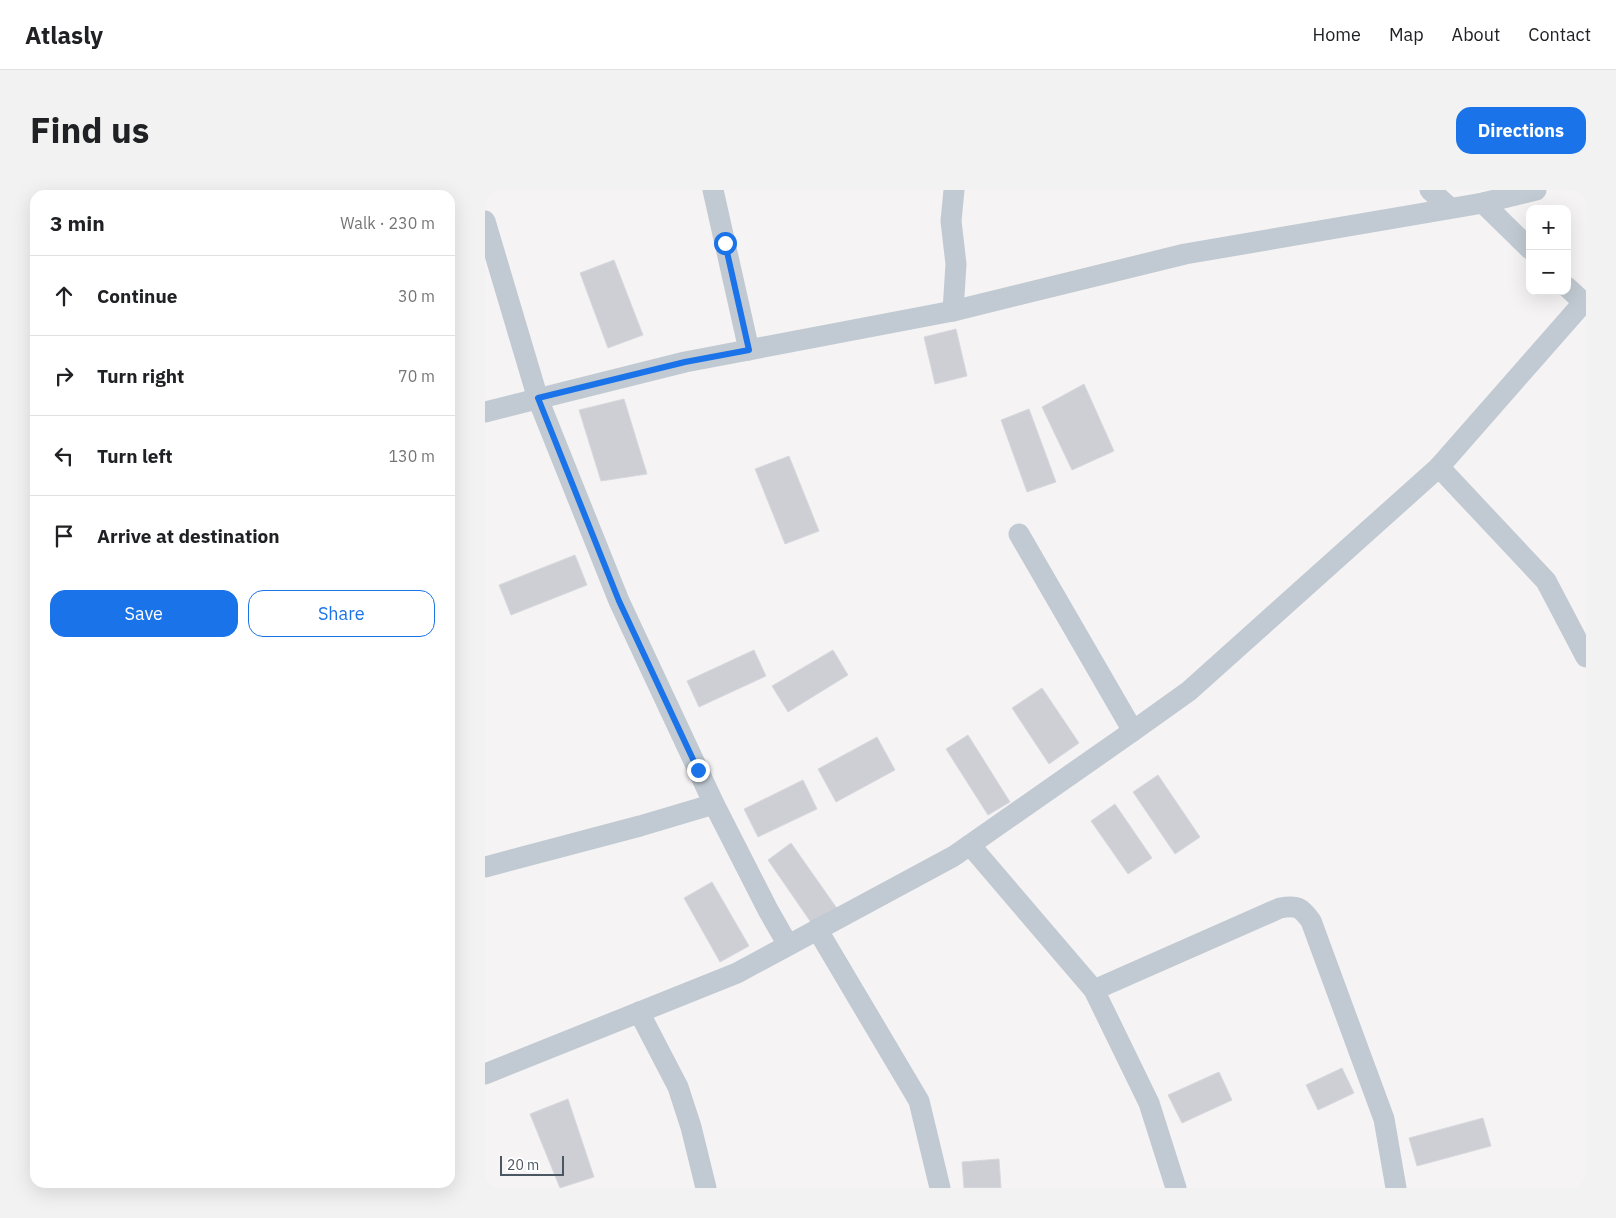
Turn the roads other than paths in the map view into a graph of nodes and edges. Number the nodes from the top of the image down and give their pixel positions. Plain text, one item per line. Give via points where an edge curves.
1 (713, 190) edge
2 (954, 190) edge
3 (1430, 190) edge
4 (1536, 190) edge
5 (1483, 203) junction
6 (1450, 208) junction
7 (485, 221) edge
8 (1526, 245) edge
9 (1571, 291) edge
10 (1585, 304) edge
11 (953, 311) junction
12 (749, 350) junction
13 (538, 398) junction
14 (485, 412) edge
15 (1439, 467) junction
16 (1019, 534) dead end
17 (1586, 657) edge
18 (1133, 731) junction
19 (714, 804) junction
20 (970, 844) junction
21 (485, 867) edge
22 (817, 930) junction
23 (788, 945) junction
24 (1094, 990) junction
25 (639, 1012) junction
26 (485, 1074) edge
27 (706, 1188) edge
28 (940, 1188) edge
29 (1176, 1188) edge
30 (1396, 1188) edge

1 - 12 street
2 - 11 street via 951,221 956,264
3 - 6 street
4 - 5 street
5 - 6 street
5 - 8 street
6 - 11 street via 1185,254
7 - 13 street
9 - 10 street
10 - 15 street
11 - 12 street
12 - 13 street
13 - 14 street
13 - 19 street via 619,601
15 - 17 street via 1546,581
15 - 18 street via 1189,691
16 - 18 street
18 - 20 street
19 - 21 street
19 - 23 street
20 - 22 street via 954,856
20 - 24 street
22 - 23 street
22 - 28 street via 919,1101
23 - 25 street via 737,973
24 - 29 street via 1149,1104
24 - 30 street via 1280,908 1293,906 1304,910 1311,921 1384,1119
25 - 26 street
25 - 27 street via 678,1087

